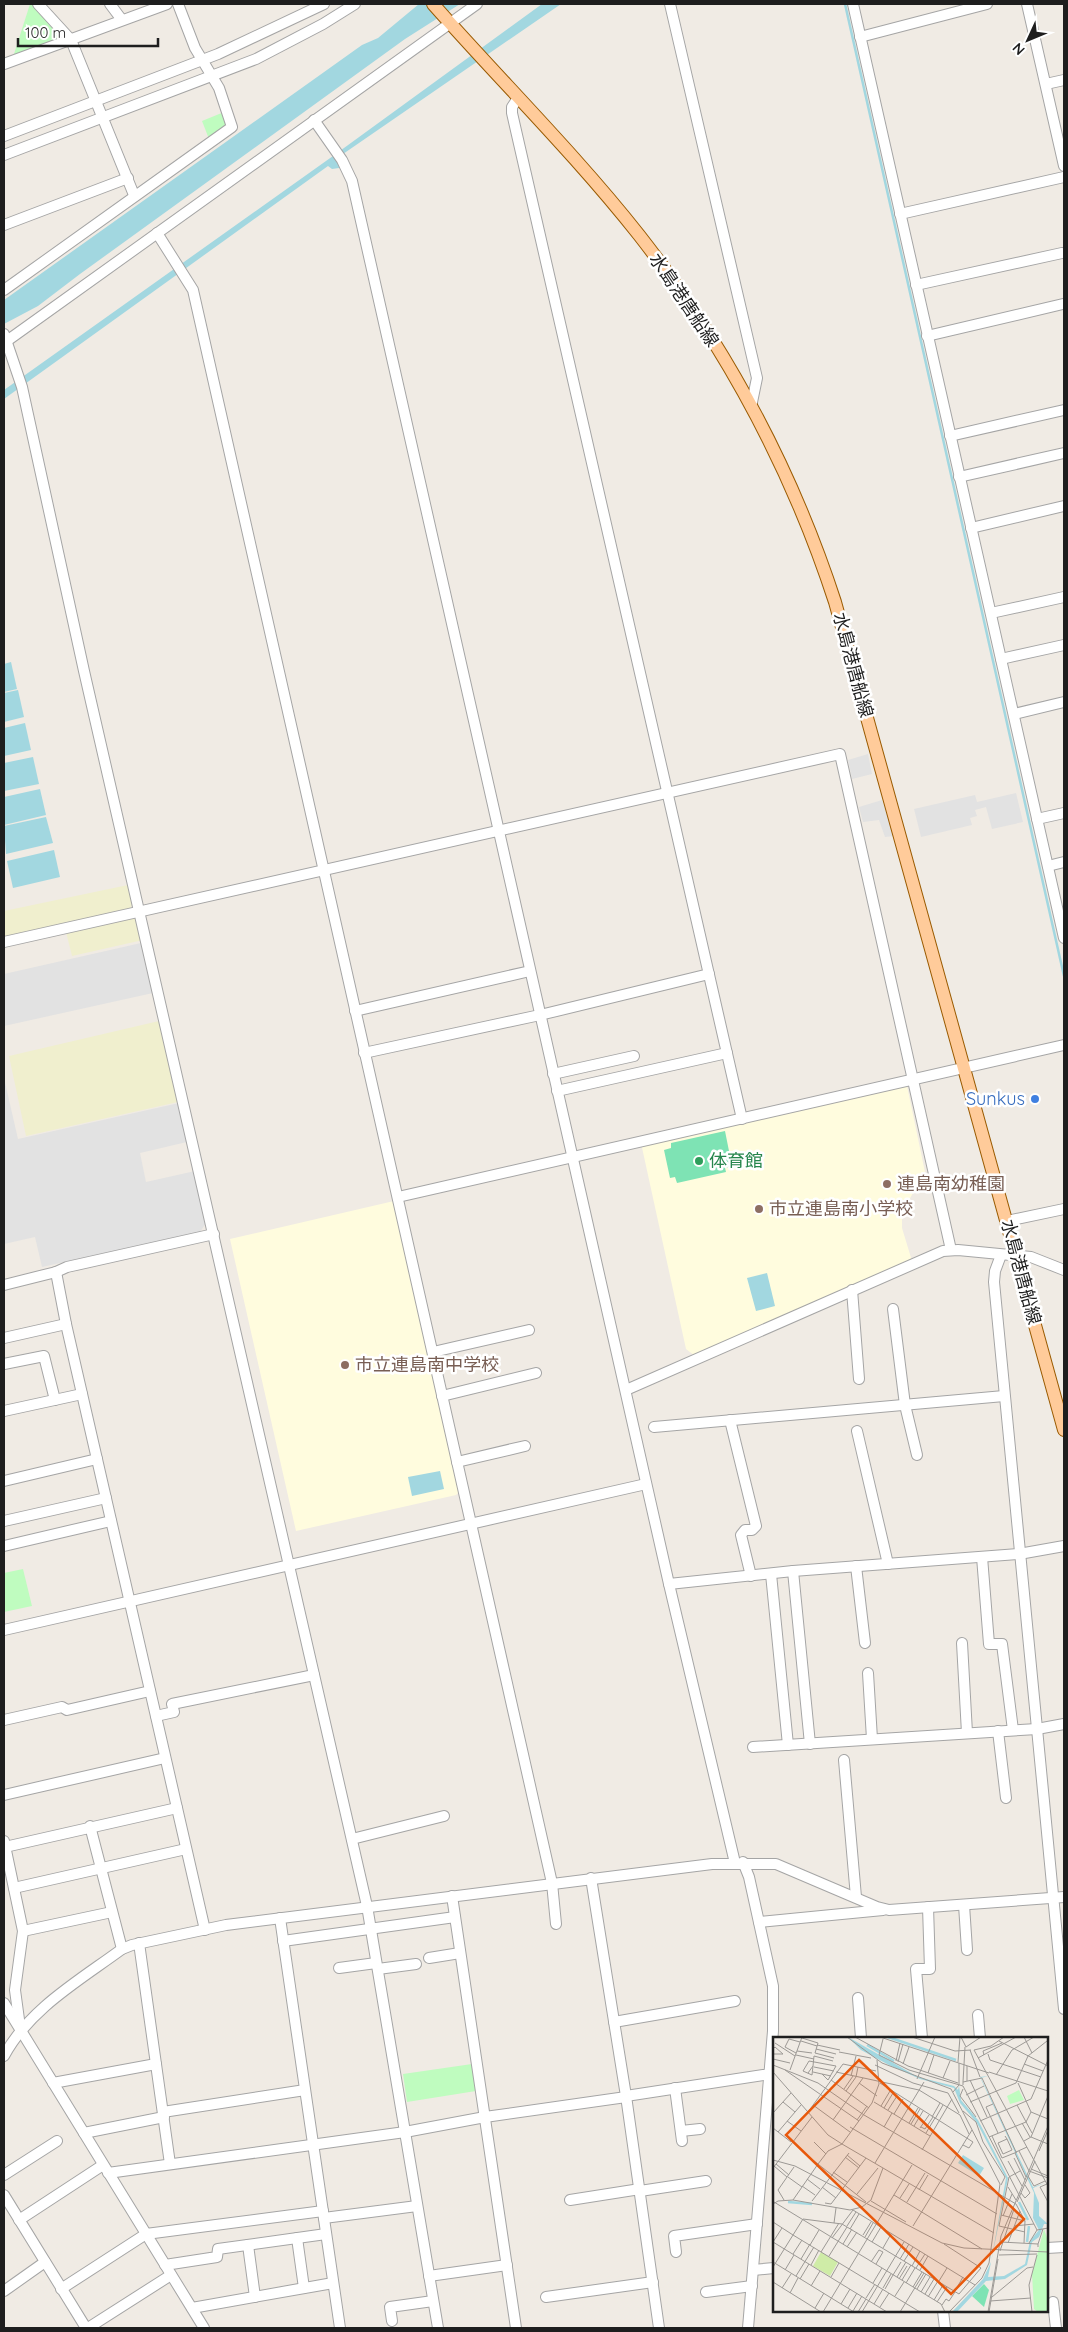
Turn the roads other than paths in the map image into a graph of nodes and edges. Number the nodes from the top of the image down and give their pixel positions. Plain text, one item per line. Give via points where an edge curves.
1 (38, 4) edge
2 (110, 4) edge
3 (167, 4) edge
4 (178, 4) edge
5 (324, 4) edge
6 (355, 4) edge
7 (433, 4) edge
8 (477, 4) edge
9 (670, 4) edge
10 (853, 4) edge
11 (987, 4) edge
12 (1027, 4) edge
13 (122, 20) junction
14 (447, 20) junction
15 (860, 37) junction
16 (71, 40) junction
17 (202, 60) junction
18 (4, 64) edge
19 (212, 77) junction
20 (1064, 80) edge
21 (1046, 84) junction
22 (518, 98) junction
23 (95, 100) junction
24 (103, 118) junction
25 (314, 120) junction
26 (1060, 124) edge
27 (4, 136) edge
28 (4, 155) edge
29 (1064, 166) edge
30 (1064, 177) edge
31 (128, 178) junction
32 (134, 195) junction
33 (900, 214) junction
34 (4, 225) edge
35 (157, 233) junction
36 (1062, 253) dead end
37 (916, 285) junction
38 (4, 290) edge
39 (1063, 304) dead end
40 (927, 336) junction
41 (5, 339) edge
42 (751, 407) junction
43 (1064, 410) edge
44 (950, 436) junction
45 (1064, 453) edge
46 (960, 477) junction
47 (1064, 506) edge
48 (971, 528) junction
49 (1064, 597) edge
50 (991, 613) junction
51 (1064, 645) edge
52 (1001, 659) junction
53 (1064, 702) edge
54 (1014, 714) junction
55 (668, 792) junction
56 (1064, 813) edge
57 (1037, 819) junction
58 (498, 830) junction
59 (1064, 862) edge
60 (1048, 866) junction
61 (325, 870) junction
62 (141, 912) junction
63 (1062, 917) edge
64 (1064, 938) edge
65 (4, 942) edge
66 (530, 970) junction
67 (709, 974) junction
68 (355, 1011) junction
69 (540, 1015) junction
70 (1064, 1046) edge
71 (727, 1053) junction
72 (364, 1054) junction
73 (634, 1056) dead end
74 (964, 1068) junction
75 (553, 1074) junction
76 (914, 1081) junction
77 (557, 1092) junction
78 (742, 1119) junction
79 (572, 1157) junction
80 (398, 1198) junction
81 (1064, 1209) edge
82 (1007, 1221) junction
83 (214, 1234) junction
84 (951, 1250) junction
85 (1001, 1255) junction
86 (1016, 1256) junction
87 (1064, 1270) edge
88 (56, 1272) junction
89 (4, 1285) edge
90 (852, 1290) junction
91 (894, 1308) dead end
92 (66, 1324) junction
93 (528, 1330) dead end
94 (4, 1338) edge
95 (433, 1352) junction
96 (4, 1364) edge
97 (536, 1373) dead end
98 (859, 1379) dead end
99 (626, 1390) junction
100 (82, 1394) junction
101 (442, 1396) junction
102 (1004, 1396) junction
103 (55, 1400) junction
104 (905, 1405) junction
105 (4, 1411) edge
106 (730, 1420) junction
107 (654, 1427) dead end
108 (1064, 1430) edge
109 (857, 1431) dead end
110 (525, 1446) dead end
111 (917, 1455) dead end
112 (97, 1459) junction
113 (457, 1462) junction
114 (4, 1481) edge
115 (646, 1484) junction
116 (106, 1498) junction
117 (4, 1521) edge
118 (111, 1521) junction
119 (471, 1524) junction
120 (4, 1546) edge
121 (1064, 1546) edge
122 (1019, 1554) junction
123 (982, 1556) junction
124 (289, 1564) junction
125 (888, 1564) junction
126 (856, 1566) junction
127 (793, 1571) junction
128 (771, 1574) junction
129 (751, 1576) junction
130 (669, 1584) junction
131 (129, 1601) junction
132 (4, 1630) edge
133 (865, 1643) dead end
134 (962, 1644) dead end
135 (868, 1673) dead end
136 (314, 1674) junction
137 (150, 1691) junction
138 (156, 1716) junction
139 (4, 1720) edge
140 (1064, 1724) edge
141 (1037, 1729) junction
142 (1013, 1730) junction
143 (998, 1731) junction
144 (967, 1733) junction
145 (872, 1739) junction
146 (810, 1744) junction
147 (788, 1745) junction
148 (753, 1747) dead end
149 (165, 1758) junction
150 (844, 1760) dead end
151 (4, 1795) edge
152 (1006, 1798) dead end
153 (176, 1808) junction
154 (444, 1816) dead end
155 (90, 1826) junction
156 (352, 1840) junction
157 (4, 1844) edge
158 (186, 1849) junction
159 (739, 1862) junction
160 (101, 1868) junction
161 (591, 1878) junction
162 (552, 1883) junction
163 (14, 1888) junction
164 (452, 1896) junction
165 (856, 1898) junction
166 (1059, 1898) edge
167 (964, 1905) junction
168 (367, 1906) junction
169 (928, 1907) junction
170 (888, 1910) junction
171 (112, 1912) junction
172 (455, 1917) junction
173 (280, 1918) junction
174 (759, 1922) junction
175 (556, 1924) dead end
176 (370, 1928) junction
177 (205, 1930) junction
178 (23, 1931) junction
179 (283, 1941) junction
180 (139, 1943) junction
181 (122, 1949) junction
182 (968, 1950) dead end
183 (460, 1953) junction
184 (429, 1958) dead end
185 (416, 1964) dead end
186 (377, 1966) junction
187 (339, 1968) dead end
188 (858, 1998) dead end
189 (735, 2001) dead end
190 (4, 2005) edge
191 (1064, 2009) edge
192 (978, 2015) dead end
193 (614, 2022) junction
194 (20, 2030) junction
195 (861, 2037) edge
196 (922, 2037) edge
197 (980, 2037) edge
198 (4, 2056) edge
199 (156, 2064) junction
200 (770, 2074) junction
201 (53, 2083) junction
202 (675, 2088) junction
203 (305, 2090) junction
204 (626, 2096) junction
205 (164, 2114) junction
206 (485, 2117) junction
207 (700, 2128) dead end
208 (405, 2132) junction
209 (84, 2133) junction
210 (57, 2142) dead end
211 (313, 2144) junction
212 (170, 2164) junction
213 (106, 2169) junction
214 (4, 2174) edge
215 (706, 2181) dead end
216 (640, 2190) junction
217 (4, 2195) edge
218 (570, 2200) dead end
219 (417, 2206) junction
220 (323, 2215) junction
221 (19, 2220) junction
222 (757, 2224) junction
223 (146, 2234) junction
224 (326, 2234) junction
225 (297, 2238) junction
226 (248, 2245) junction
227 (1064, 2247) edge
228 (1048, 2248) edge
229 (676, 2252) dead end
230 (45, 2262) junction
231 (165, 2265) junction
232 (506, 2265) junction
233 (773, 2268) edge
234 (753, 2270) junction
235 (171, 2275) junction
236 (429, 2276) junction
237 (653, 2282) junction
238 (333, 2283) junction
239 (752, 2286) junction
240 (304, 2288) junction
241 (61, 2289) junction
242 (4, 2291) edge
243 (706, 2292) dead end
244 (255, 2297) junction
245 (546, 2298) dead end
246 (433, 2301) junction
247 (1053, 2302) dead end
248 (192, 2308) junction
249 (942, 2312) edge
250 (392, 2321) dead end
251 (87, 2328) edge
252 (204, 2328) edge
253 (340, 2328) edge
254 (438, 2328) edge
255 (516, 2328) edge
256 (660, 2328) edge
257 (748, 2328) edge
258 (945, 2328) edge
259 (1056, 2328) edge

1 - 16 street
2 - 13 street
3 - 13 street
4 - 17 street
5 - 17 street
6 - 19 street via 292,41
7 - 14 main road, 水島港唐船線
8 - 14 street
9 - 42 street via 757,378
10 - 15 street
11 - 15 street
12 - 21 street
13 - 16 street
14 - 22 main road, 水島港唐船線
14 - 25 street
15 - 33 street
16 - 18 street
16 - 23 street
17 - 19 street
17 - 23 street
19 - 24 street
19 - 32 street via 232,127
20 - 21 street
21 - 26 street
22 - 42 main road, 水島港唐船線 via 650,250 711,337
22 - 55 street via 512,113
23 - 24 street
23 - 27 street
24 - 28 street
24 - 31 street
25 - 35 street
25 - 58 street via 352,181
26 - 29 street
30 - 33 street
31 - 32 street
31 - 34 street
32 - 38 street
33 - 37 street
35 - 41 street
35 - 61 street via 193,290
36 - 37 street
37 - 40 street
39 - 40 street
40 - 44 street
41 - 62 street via 21,382
42 - 74 main road, 水島港唐船線 via 799,508 835,602
43 - 44 street
44 - 46 street
45 - 46 street
46 - 48 street
47 - 48 street
48 - 50 street
49 - 50 street
50 - 52 street
51 - 52 street
52 - 54 street
53 - 54 street
54 - 57 street
55 - 58 street
55 - 67 street
55 - 76 street via 840,754
56 - 57 street
57 - 60 street
58 - 61 street
58 - 66 street
59 - 60 street
60 - 63 street
61 - 62 street
61 - 68 street
62 - 65 street
62 - 83 street
63 - 64 street
66 - 68 street
66 - 69 street
67 - 69 street
67 - 71 street
68 - 72 street
69 - 72 street
69 - 75 street
70 - 74 street
71 - 77 street
71 - 78 street
72 - 80 street
73 - 75 street
74 - 76 street
74 - 82 main road, 水島港唐船線
75 - 77 street
76 - 78 street
76 - 84 street
77 - 79 street
78 - 79 street
79 - 80 street
79 - 99 street
80 - 95 street
81 - 82 street
82 - 86 main road, 水島港唐船線
83 - 88 street
83 - 124 street
84 - 85 street
84 - 90 street
85 - 86 street
85 - 102 street via 994,1282
86 - 87 street via 1042,1260
86 - 108 main road, 水島港唐船線
88 - 89 street
88 - 92 street
90 - 98 street
90 - 99 street
91 - 104 street
92 - 94 street
92 - 100 street
93 - 95 street
95 - 101 street
96 - 103 street via 44,1356
97 - 101 street
99 - 115 street
100 - 103 street
100 - 112 street
101 - 113 street
102 - 104 street
102 - 122 street
103 - 105 street
104 - 106 street
104 - 111 street
106 - 107 street
106 - 129 street via 756,1526 741,1535
109 - 125 street
110 - 113 street
112 - 114 street
112 - 116 street
113 - 119 street
115 - 119 street
115 - 130 street
116 - 117 street
116 - 118 street
118 - 120 street
118 - 131 street
119 - 124 street
119 - 162 street
121 - 122 street
122 - 123 street
122 - 141 street
123 - 125 street
123 - 142 street via 989,1644 1002,1644
124 - 131 street
124 - 136 street
125 - 126 street
126 - 127 street
126 - 133 street
127 - 128 street
127 - 146 street
128 - 129 street
128 - 147 street
129 - 130 street
130 - 159 street
131 - 132 street
131 - 137 street
134 - 144 street
135 - 145 street
136 - 138 street via 172,1704 174,1712
136 - 156 street
137 - 138 street
137 - 139 street
138 - 149 street
140 - 141 street
141 - 142 street
141 - 166 street
142 - 143 street
143 - 144 street
143 - 152 street
144 - 145 street
145 - 146 street
146 - 147 street
147 - 148 street
149 - 151 street
149 - 153 street
150 - 165 street
153 - 155 street
153 - 158 street
154 - 156 street
155 - 157 street
155 - 160 street
156 - 168 street
157 - 163 street
158 - 160 street
158 - 177 street
159 - 161 street
159 - 165 street via 776,1864
159 - 174 street via 750,1877
160 - 163 street
160 - 171 street
161 - 162 street
161 - 193 street
162 - 164 street
162 - 175 street
163 - 178 street
164 - 168 street
164 - 172 street
165 - 170 street
166 - 167 street
166 - 191 street
167 - 169 street
167 - 182 street
168 - 173 street
168 - 176 street
169 - 170 street
169 - 196 street via 930,1969 916,1969
170 - 174 street
171 - 178 street
171 - 181 street
172 - 176 street
172 - 183 street
173 - 177 street
173 - 179 street
174 - 200 street via 773,1986
176 - 179 street
176 - 186 street
177 - 180 street
178 - 194 street via 15,1990
179 - 203 street
180 - 181 street
180 - 199 street
181 - 194 street
183 - 184 street
183 - 206 street
185 - 186 street
186 - 187 street
186 - 208 street
188 - 195 street
189 - 193 street
190 - 194 street
192 - 197 street
193 - 204 street
194 - 198 street
194 - 201 street
199 - 201 street
199 - 205 street
200 - 202 street
200 - 222 street
201 - 209 street
202 - 204 street
202 - 207 street via 682,2136
203 - 205 street
203 - 211 street
204 - 206 street
204 - 216 street
205 - 209 street
205 - 212 street
206 - 208 street
206 - 232 street
208 - 211 street
208 - 219 street
209 - 213 street
210 - 214 street
211 - 212 street
211 - 220 street
212 - 213 street
213 - 221 street
213 - 223 street
215 - 216 street
216 - 218 street
216 - 237 street
217 - 221 street
219 - 220 street
219 - 236 street
220 - 223 street
220 - 224 street
221 - 230 street
222 - 229 street via 674,2236
222 - 234 street
223 - 231 street
223 - 241 street
224 - 225 street
224 - 238 street
225 - 226 street
225 - 240 street
226 - 231 street via 218,2248 217,2257
226 - 244 street
227 - 228 street
230 - 241 street
230 - 242 street
231 - 235 street
232 - 236 street
232 - 255 street
233 - 234 street
234 - 239 street
235 - 248 street
235 - 251 street
236 - 246 street
237 - 245 street
237 - 256 street
238 - 240 street
238 - 253 street
239 - 243 street
239 - 257 street
240 - 244 street
241 - 251 street
244 - 248 street
246 - 250 street via 390,2307
246 - 254 street
247 - 259 street
248 - 252 street
249 - 258 street

